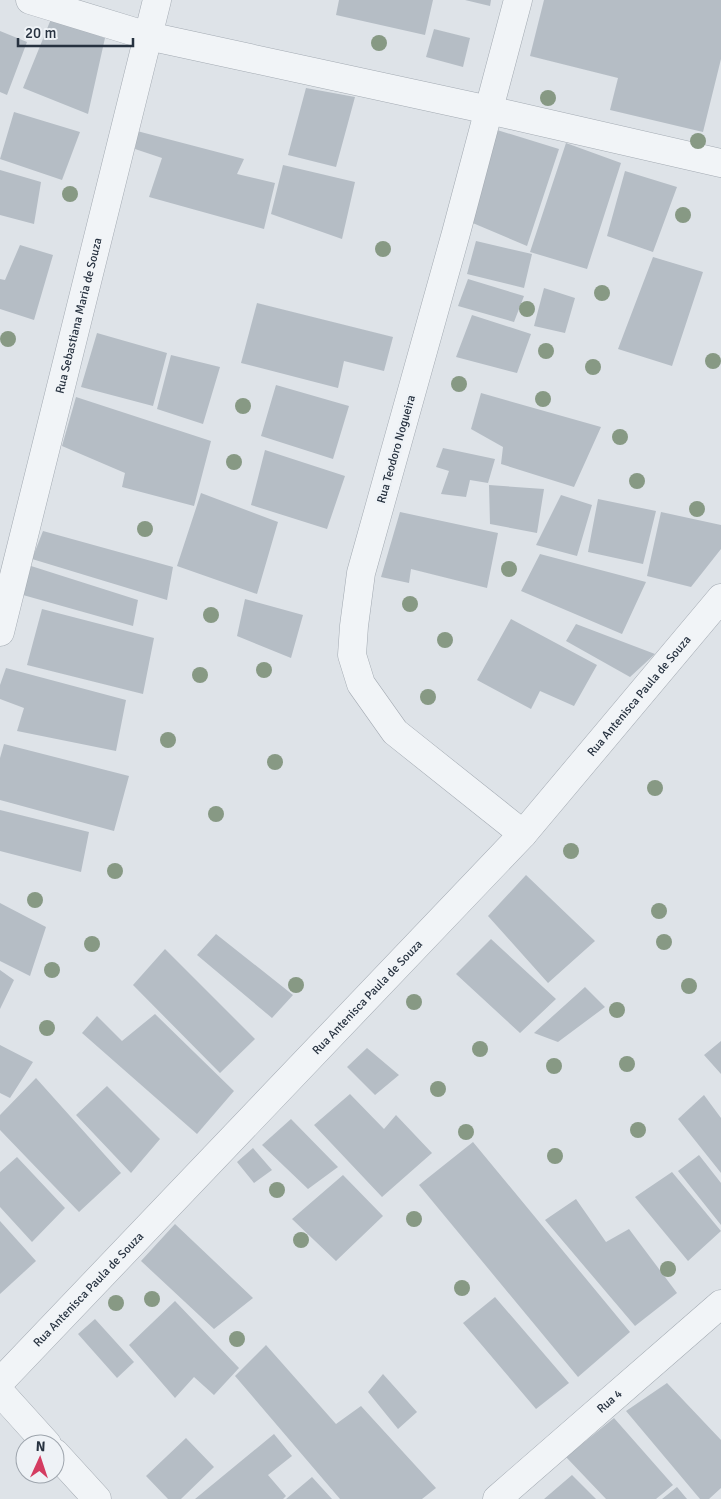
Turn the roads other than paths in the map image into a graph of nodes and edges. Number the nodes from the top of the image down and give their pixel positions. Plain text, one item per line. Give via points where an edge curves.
1 (30, 0) edge
2 (157, 0) edge
3 (518, 0) edge
4 (148, 36) junction
5 (489, 110) junction
6 (721, 163) edge
7 (721, 598) edge
8 (0, 632) edge
9 (524, 834) junction
10 (721, 1304) edge
11 (0, 1382) edge
12 (0, 1392) edge
13 (38, 1434) edge
14 (65, 1464) edge
15 (97, 1499) edge
16 (497, 1499) edge

1 - 4 street
2 - 4 street, Rua Sebastiana Maria de Souza
3 - 5 street, Rua Teodoro Nogueira
4 - 5 street
4 - 8 street, Rua Sebastiana Maria de Souza
5 - 6 street
5 - 9 street, Rua Teodoro Nogueira via 361,573 352,655 361,684 394,732
7 - 9 street, Rua Antenisca Paula de Souza
9 - 11 street, Rua Antenisca Paula de Souza
10 - 16 street, Rua 4
12 - 13 street
14 - 15 street

